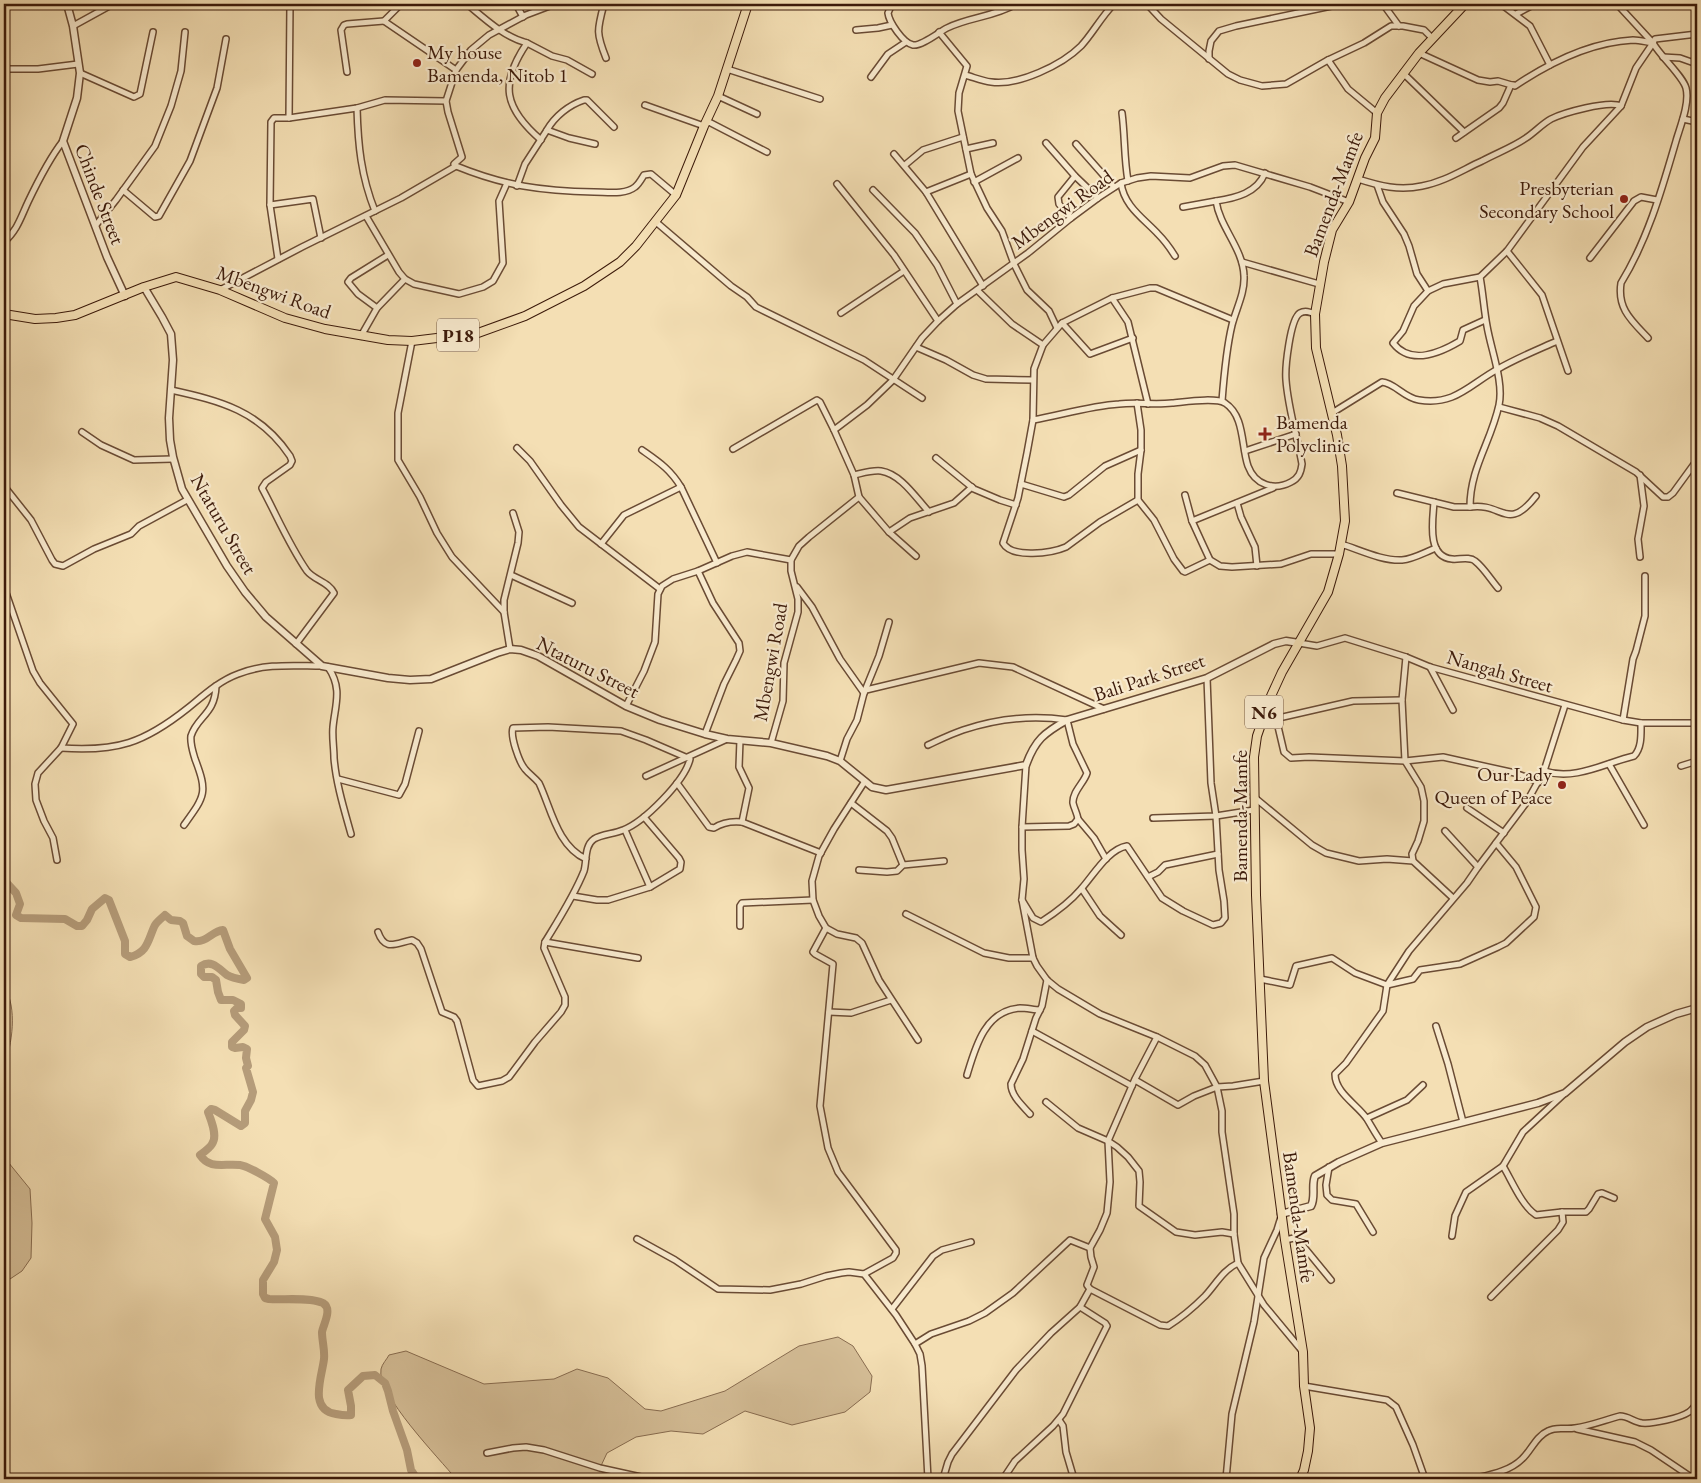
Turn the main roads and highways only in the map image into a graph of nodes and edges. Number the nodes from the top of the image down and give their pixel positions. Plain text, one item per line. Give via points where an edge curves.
1 (748, 4) edge
2 (1465, 4) edge
3 (4, 314) edge
4 (1300, 1479) edge

1 - 3 main road, Mbengwi Road / P18 via 718,96 676,195 620,262 584,286 525,316 478,333 412,341 360,336 285,318 220,290 176,277 75,315 35,318
2 - 4 main road, Bamenda-Mamfe / N6 via 1418,54 1385,98 1377,113 1375,138 1349,202 1332,230 1319,284 1315,314 1316,348 1341,458 1345,494 1342,544 1328,592 1282,672 1264,714 1254,757 1264,1081 1284,1240 1303,1352 1310,1428

